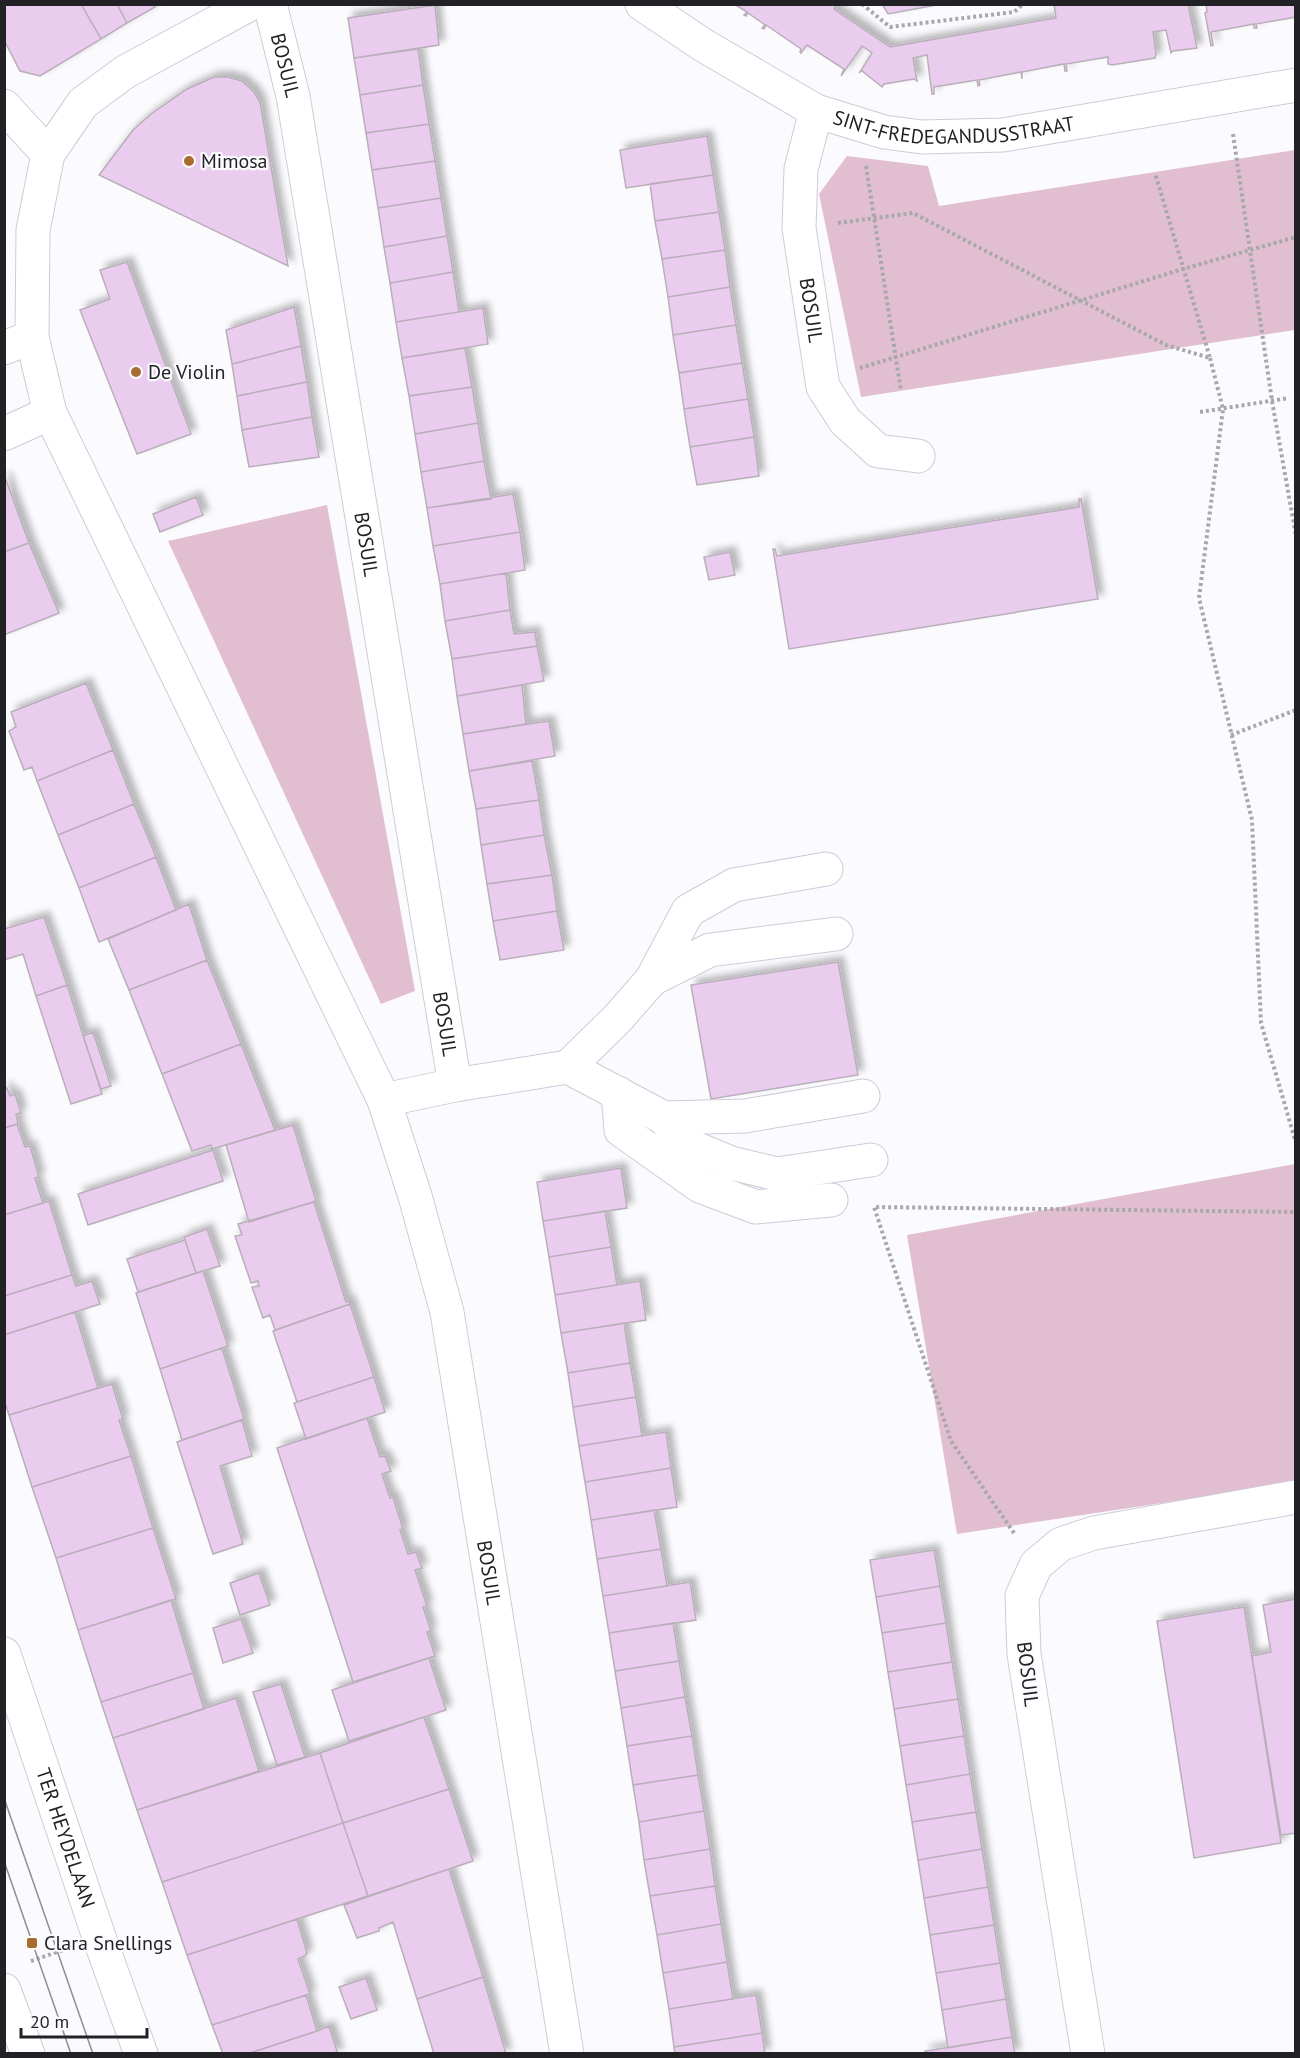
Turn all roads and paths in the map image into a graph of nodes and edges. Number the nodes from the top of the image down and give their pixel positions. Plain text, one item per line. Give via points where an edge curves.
1 (250, 4) edge
2 (270, 4) edge
3 (642, 4) edge
4 (862, 4) edge
5 (1023, 4) edge
6 (1296, 85) edge
7 (1228, 97) junction
8 (4, 106) edge
9 (816, 111) junction
10 (48, 154) junction
11 (865, 159) dead end
12 (1155, 173) dead end
13 (874, 218) junction
14 (799, 228) junction
15 (1296, 237) edge
16 (1249, 249) junction
17 (1183, 269) junction
18 (1080, 301) junction
19 (18, 342) edge
20 (896, 358) junction
21 (1210, 358) junction
22 (856, 370) dead end
23 (901, 391) dead end
24 (1289, 398) dead end
25 (1272, 401) junction
26 (1223, 409) junction
27 (1200, 412) dead end
28 (50, 413) junction
29 (4, 434) edge
30 (918, 456) dead end
31 (1296, 536) edge
32 (1296, 710) edge
33 (1231, 735) junction
34 (826, 869) dead end
35 (836, 934) dead end
36 (652, 979) junction
37 (568, 1067) junction
38 (455, 1085) junction
39 (618, 1093) junction
40 (863, 1096) dead end
41 (384, 1100) junction
42 (1296, 1117) edge
43 (664, 1118) junction
44 (1289, 1121) junction
45 (1296, 1143) edge
46 (871, 1160) dead end
47 (831, 1200) dead end
48 (1296, 1212) edge
49 (1296, 1497) edge
50 (1036, 1565) junction
51 (4, 1654) edge
52 (99, 1937) junction
53 (27, 1963) dead end
54 (4, 1990) edge
55 (28, 2054) edge
56 (141, 2054) edge
57 (567, 2054) edge
58 (1088, 2054) edge

1 - 10 street via 125,72 83,103
2 - 38 street, BOSUIL via 294,96
3 - 9 street, SINT-FREDEGANDUSSTRAAT
4 - 5 path via 890,27 1014,12
6 - 7 street, SINT-FREDEGANDUSSTRAAT
7 - 9 street, SINT-FREDEGANDUSSTRAAT via 1004,135 922,137 884,132
7 - 16 path
8 - 10 street
9 - 14 street, BOSUIL via 801,169
10 - 19 street, BOSUIL
11 - 13 path
12 - 17 path
13 - 14 path
13 - 18 path via 913,213
13 - 20 path
14 - 30 street, BOSUIL via 824,387 845,421 878,451
15 - 16 path
16 - 17 path
16 - 25 path
17 - 18 path
17 - 21 path
18 - 20 path
18 - 21 path via 1166,345
19 - 28 street, BOSUIL
20 - 22 path
20 - 23 path
21 - 26 path
24 - 25 path
25 - 26 path
25 - 31 path
26 - 27 path
26 - 33 path via 1199,598
28 - 29 street
28 - 41 street, BOSUIL
32 - 33 path
33 - 44 path via 1252,820 1261,1023
34 - 36 street via 734,885 688,911
35 - 36 street via 710,950
36 - 37 street
37 - 38 street
37 - 39 street
38 - 41 street
39 - 43 street
39 - 47 street via 621,1130 700,1186 756,1208
40 - 43 street via 745,1116
41 - 57 street, BOSUIL via 416,1196 447,1312
42 - 44 path
43 - 46 street via 685,1144 777,1174
44 - 45 path
48 - 50 path via 874,1207 951,1441
49 - 50 street, BOSUIL via 1094,1533 1061,1544
50 - 58 street, BOSUIL via 1022,1596 1024,1654
51 - 52 street, TER HEYDELAAN
52 - 53 path
52 - 56 street, TER HEYDELAAN
54 - 55 street

